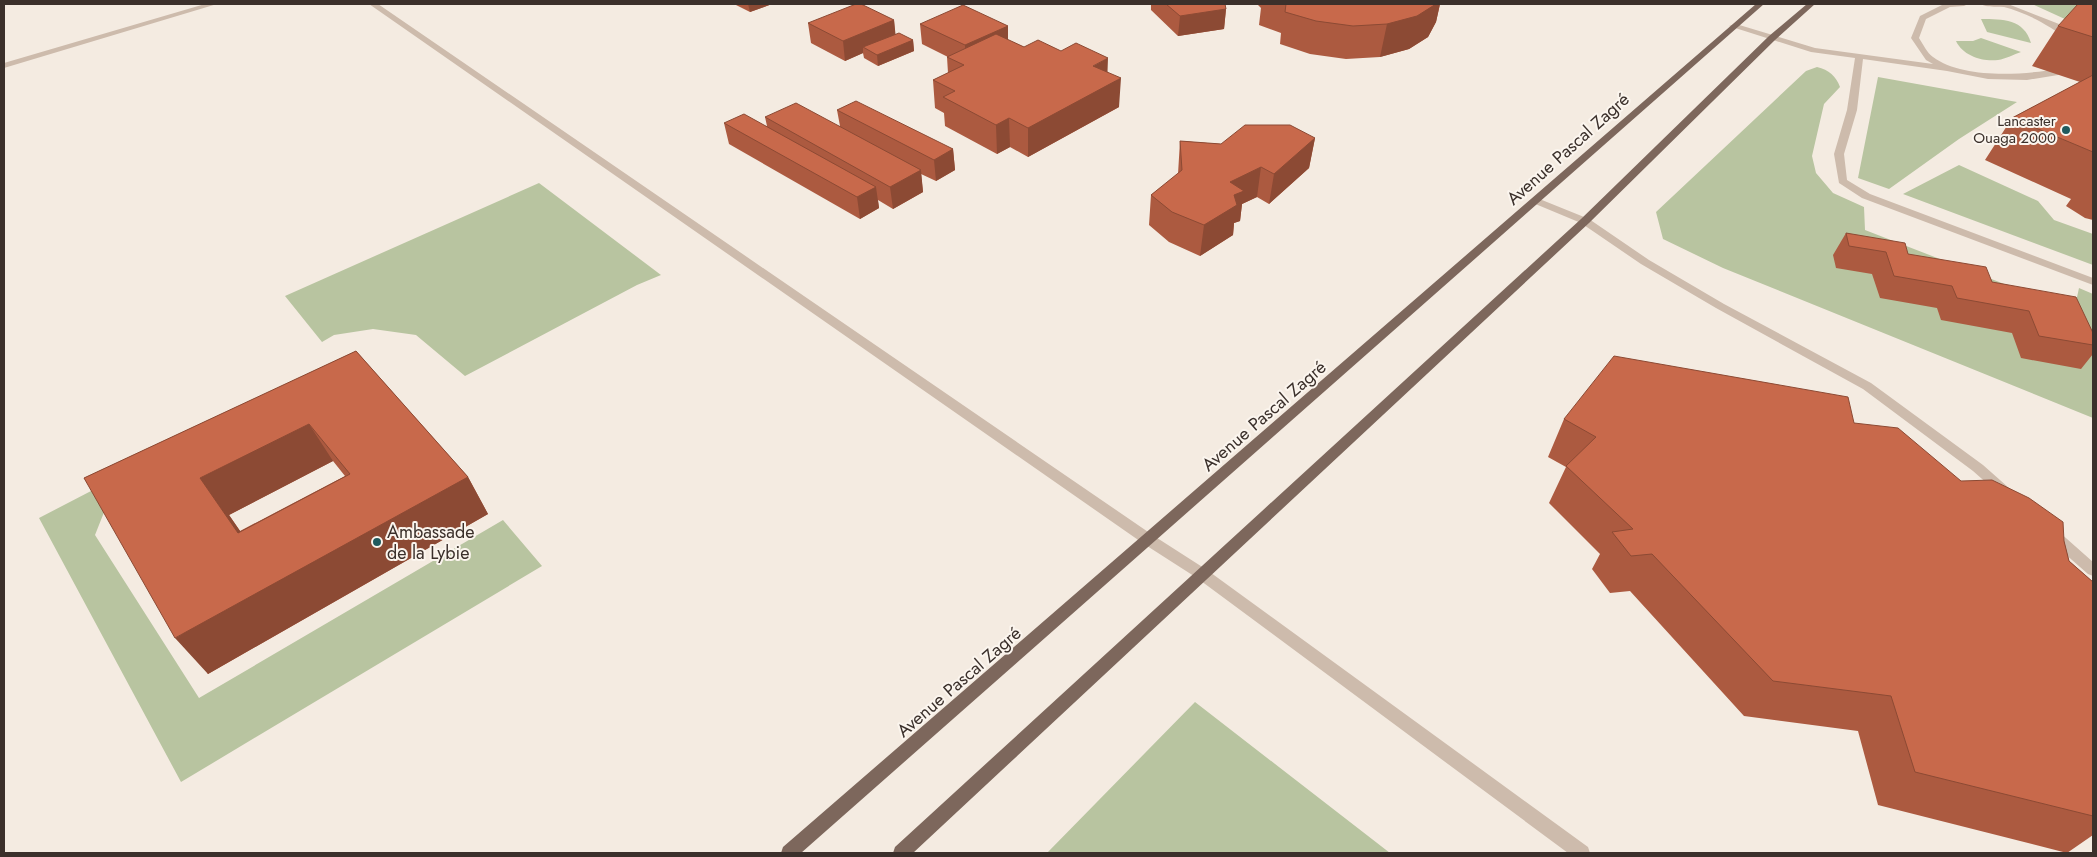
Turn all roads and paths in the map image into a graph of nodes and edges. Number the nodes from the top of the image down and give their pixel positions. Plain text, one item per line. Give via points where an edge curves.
1 (213, 4) edge
2 (374, 4) edge
3 (1760, 4) edge
4 (1811, 4) edge
5 (1964, 4) edge
6 (1985, 4) edge
7 (2004, 4) edge
8 (1733, 26) junction
9 (1772, 38) junction
10 (2075, 42) edge
11 (1859, 58) junction
12 (4, 66) edge
13 (1947, 68) junction
14 (2058, 72) dead end
15 (1537, 201) junction
16 (1585, 221) junction
17 (2093, 282) edge
18 (2014, 500) edge
19 (2043, 525) edge
20 (1149, 540) junction
21 (2093, 570) edge
22 (1202, 574) junction
23 (789, 853) edge
24 (901, 853) edge
25 (1582, 853) edge

1 - 12 street
2 - 20 street
3 - 8 main road, Avenue Pascal Zagré
4 - 9 main road
5 - 13 street via 1948,5 1924,18 1915,38 1929,58
6 - 7 street
7 - 10 street via 2056,26
8 - 9 street
8 - 15 main road, Avenue Pascal Zagré
9 - 11 street
9 - 16 main road
11 - 13 street
11 - 17 street via 1852,110 1839,154 1842,181 1866,196
13 - 14 street via 1988,76 2027,77
15 - 16 street
15 - 20 main road, Avenue Pascal Zagré
16 - 18 street via 1645,262 1720,306 1867,386 1978,468
16 - 22 main road
19 - 21 street
20 - 22 street
20 - 23 main road, Avenue Pascal Zagré
22 - 24 main road
22 - 25 street

